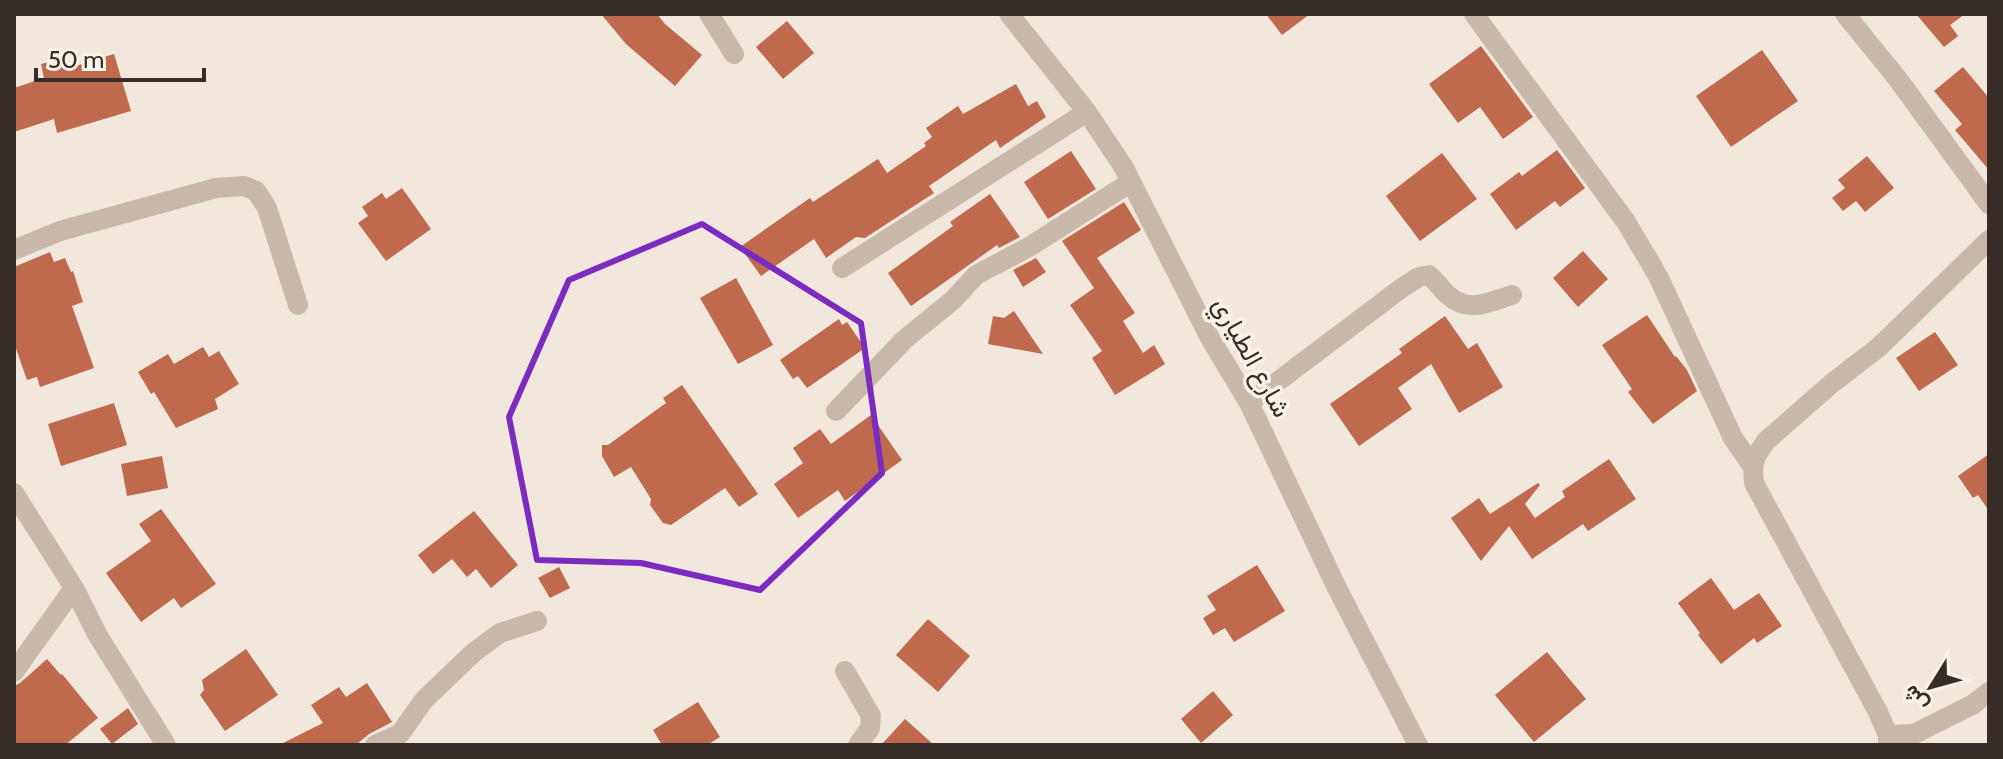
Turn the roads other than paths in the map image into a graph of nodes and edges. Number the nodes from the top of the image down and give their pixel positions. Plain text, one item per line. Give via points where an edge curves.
1 (709, 14) edge
2 (1009, 14) edge
3 (1474, 14) edge
4 (1845, 14) edge
5 (734, 54) dead end
6 (1087, 112) junction
7 (1131, 182) junction
8 (1989, 204) edge
9 (1989, 240) edge
10 (14, 250) edge
11 (842, 268) dead end
12 (1512, 295) dead end
13 (298, 305) dead end
14 (1249, 403) junction
15 (836, 411) dead end
16 (1753, 467) junction
17 (14, 493) edge
18 (74, 588) junction
19 (537, 621) dead end
20 (845, 671) dead end
21 (14, 672) edge
22 (1989, 692) edge
23 (1888, 740) edge
24 (166, 745) edge
25 (375, 745) edge
26 (858, 745) edge
27 (1418, 745) edge

1 - 5 street
2 - 6 street, شارع الطياري
3 - 16 street via 1626,222 1658,276 1733,438
4 - 8 street
6 - 7 street, شارع الطياري
6 - 11 street
7 - 14 street, شارع الطياري
7 - 15 street via 976,275
9 - 16 street via 1879,347 1766,441
10 - 13 street via 72,228 216,188 244,186 256,191 267,208
12 - 14 street via 1474,307 1449,296 1429,275 1419,277
14 - 27 street, شارع الطياري
16 - 23 street via 1754,483
17 - 18 street
18 - 21 street
18 - 24 street
19 - 25 street via 500,633 473,653 424,700 400,734
20 - 26 street via 871,716
22 - 23 street via 1914,734

